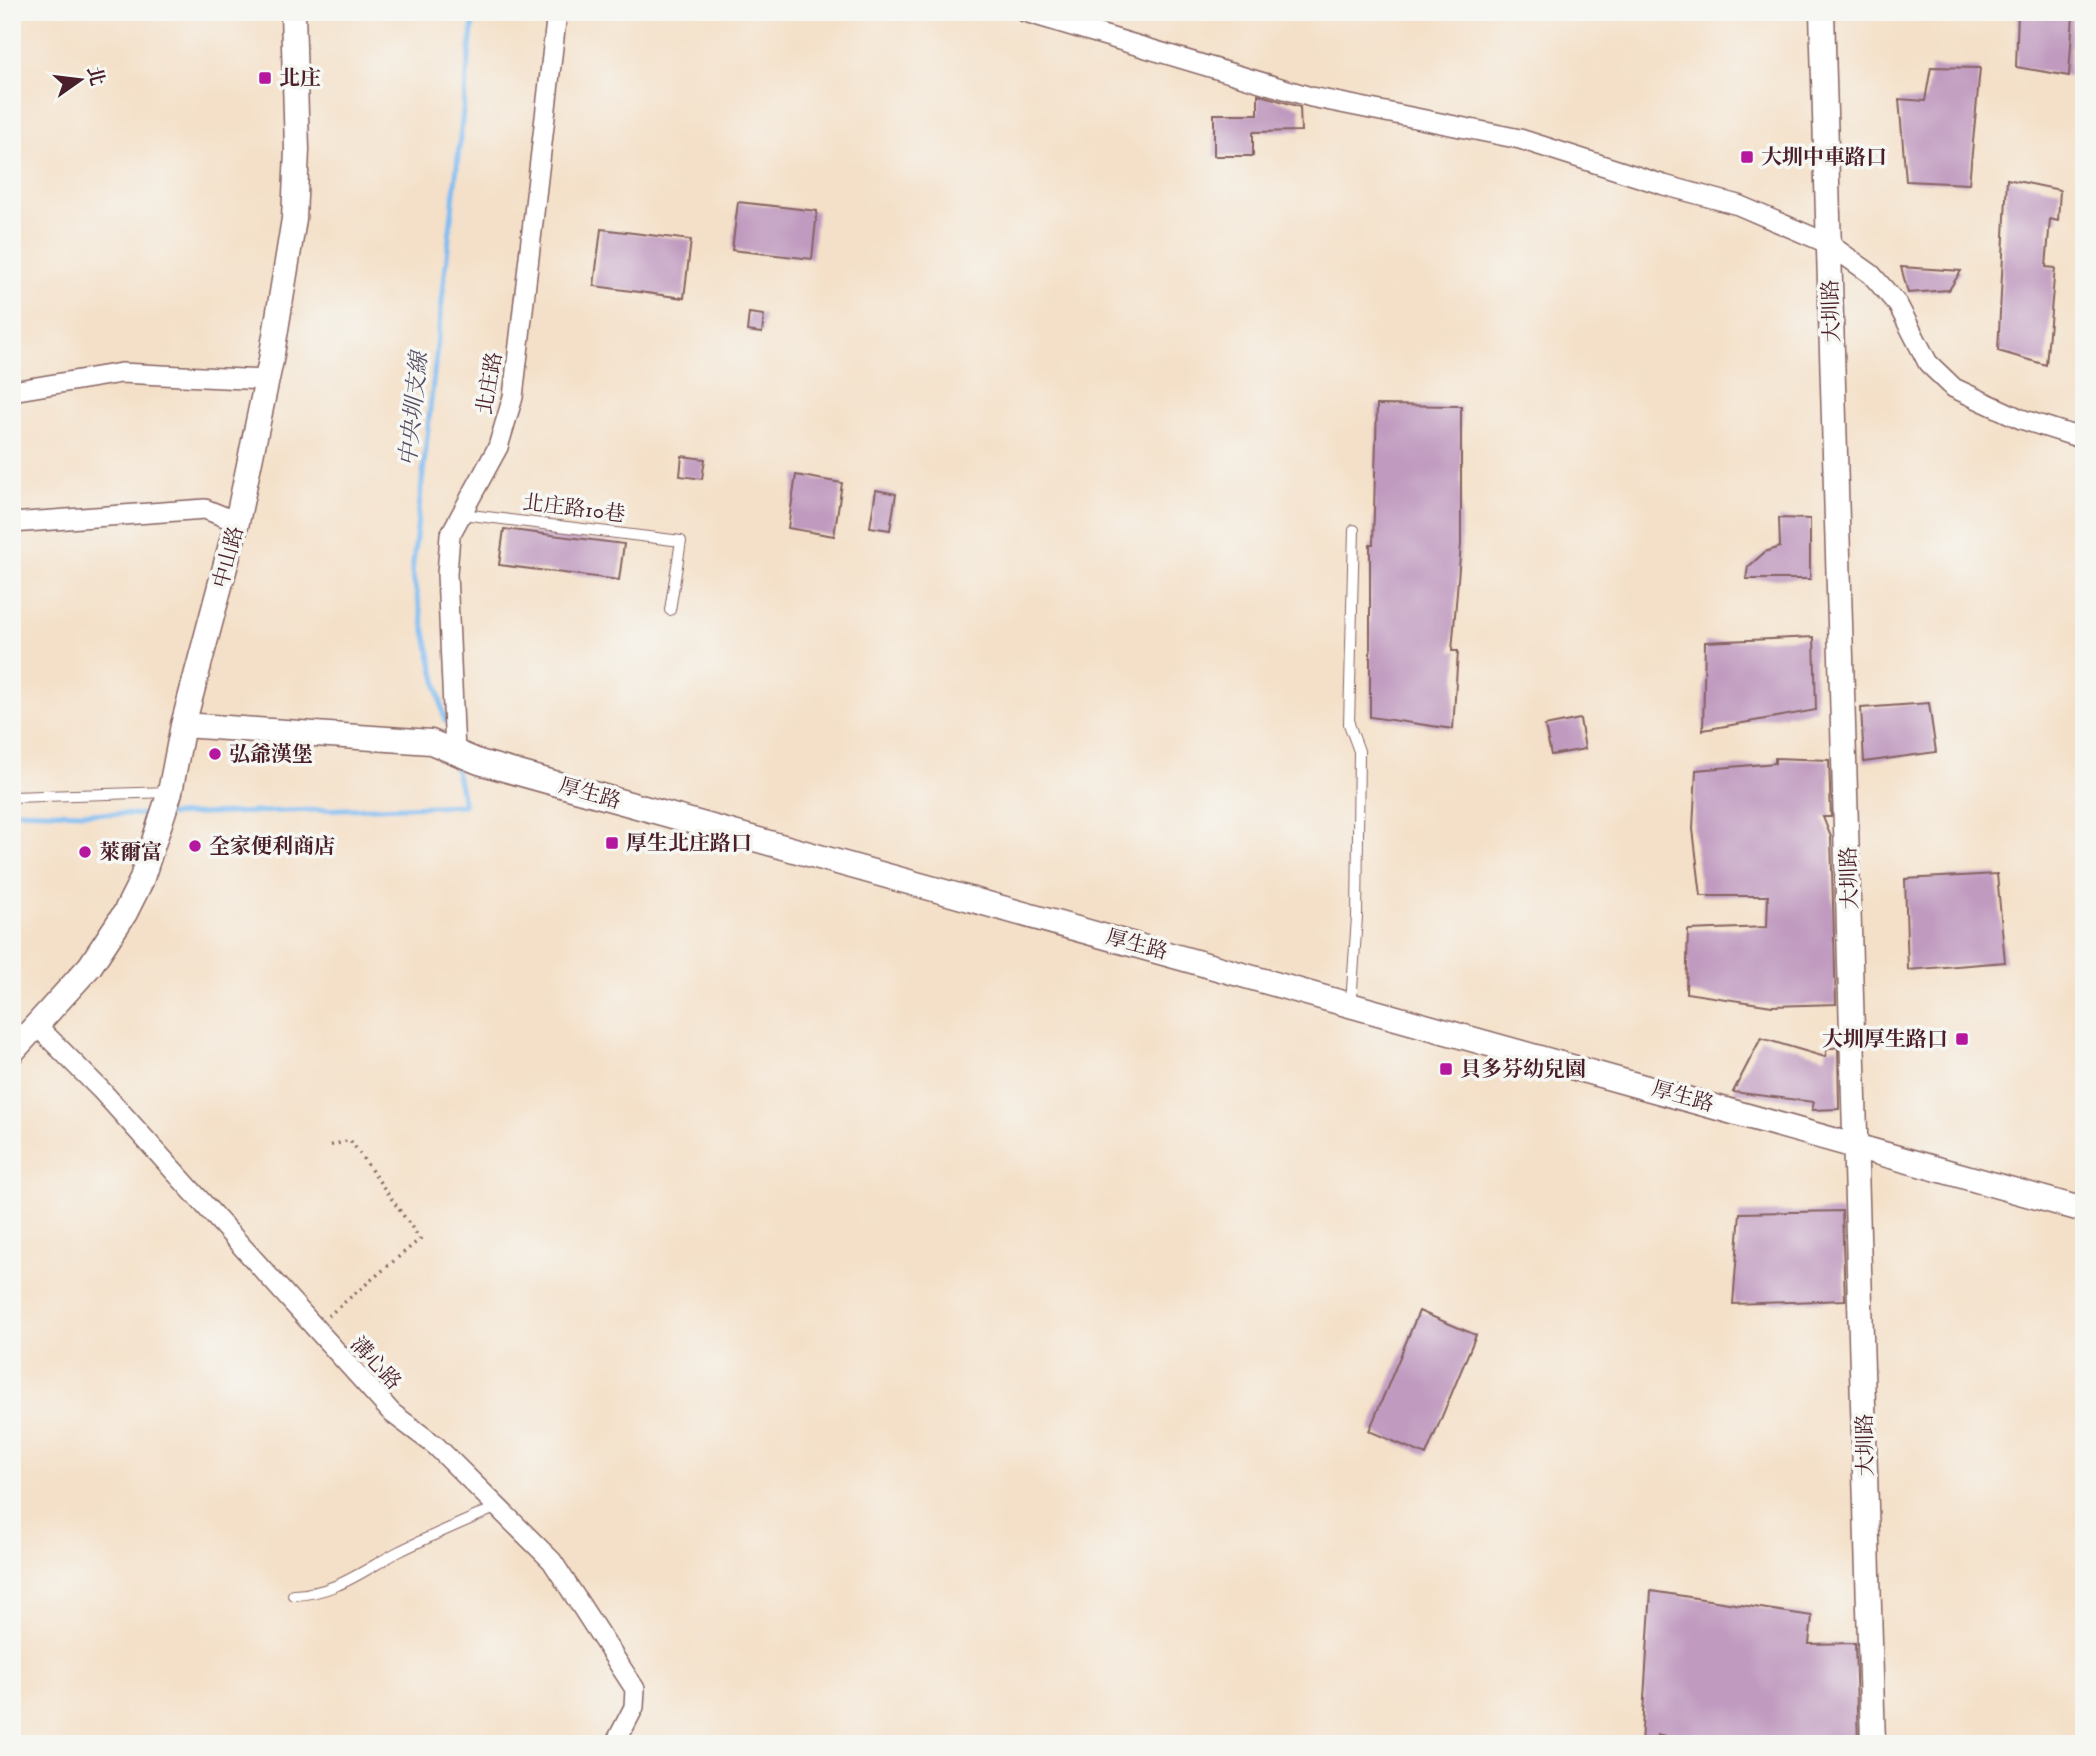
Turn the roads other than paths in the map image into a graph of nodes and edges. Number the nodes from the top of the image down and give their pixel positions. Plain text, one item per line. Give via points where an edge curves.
1 (293, 12) edge
2 (556, 12) edge
3 (1024, 12) edge
4 (1822, 12) edge
5 (1829, 244) junction
6 (265, 380) junction
7 (12, 391) edge
8 (2084, 439) edge
9 (462, 514) junction
10 (237, 522) junction
11 (12, 523) edge
12 (1354, 530) dead end
13 (670, 610) dead end
14 (183, 725) junction
15 (454, 752) junction
16 (169, 796) junction
17 (12, 797) edge
18 (1351, 1004) junction
19 (37, 1026) junction
20 (12, 1052) edge
21 (1857, 1145) junction
22 (2084, 1210) edge
23 (497, 1507) junction
24 (293, 1595) dead end
25 (615, 1744) edge
26 (1872, 1744) edge

1 - 6 street, 中山路 via 293,219
2 - 9 street, 北庄路 via 513,397 498,447
3 - 5 street via 1311,97 1520,139 1738,205
4 - 5 street, 大圳路
5 - 8 street via 1882,284 1928,363 1944,381 2021,419
5 - 21 street, 大圳路
6 - 7 street via 121,373
6 - 10 street, 中山路
9 - 13 lane, 北庄路10巷 via 681,541
9 - 15 street, 北庄路 via 450,535 447,574
10 - 11 street via 205,509
10 - 14 street, 中山路
12 - 18 lane via 1349,724 1359,751
14 - 15 street, 厚生路 via 431,742
14 - 16 street, 中山路
15 - 18 street, 厚生路 via 838,864
16 - 17 lane
16 - 19 street, 中山路 via 141,881 125,913 90,966
18 - 21 street, 厚生路
19 - 20 street, 中山路
19 - 23 street, 溝心路 via 101,1090 392,1413 436,1446
21 - 22 street, 厚生路
21 - 26 street, 大圳路
23 - 24 lane via 398,1552 337,1588
23 - 25 street, 溝心路 via 561,1572 632,1682 634,1707

